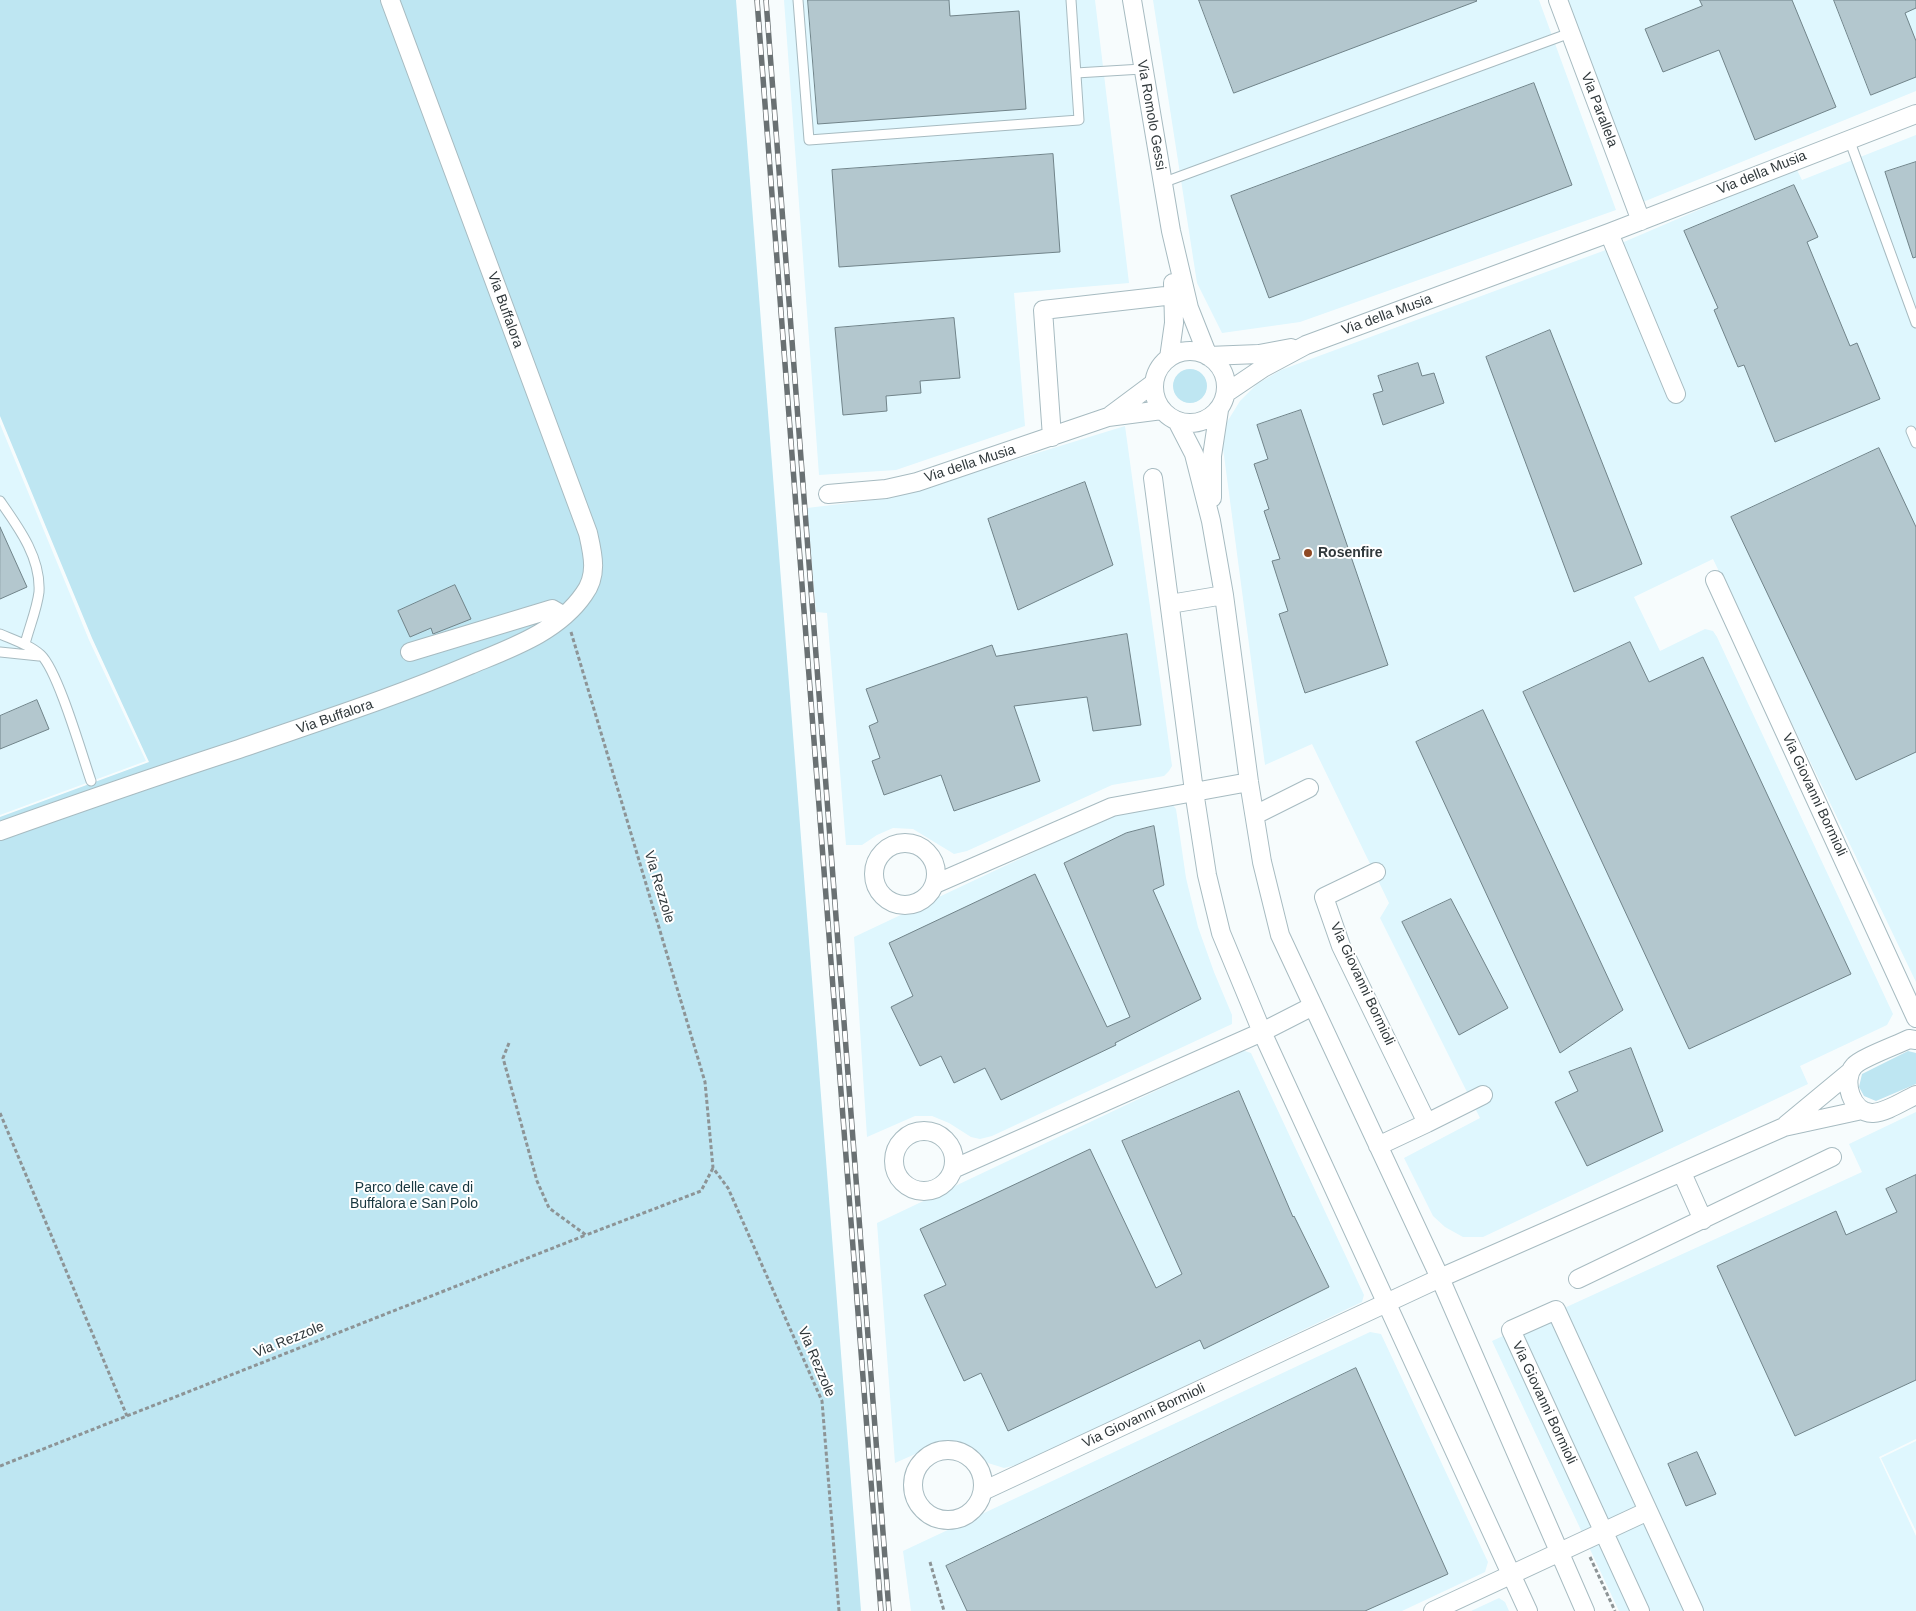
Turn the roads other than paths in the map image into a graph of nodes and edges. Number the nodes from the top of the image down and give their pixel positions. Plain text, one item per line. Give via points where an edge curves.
1 (390, 0) edge
2 (798, 0) edge
3 (1070, 0) edge
4 (1132, 0) edge
5 (1558, 0) edge
6 (1570, 33) junction
7 (1142, 69) junction
8 (1076, 73) junction
9 (1916, 114) edge
10 (1849, 138) junction
11 (1162, 183) junction
12 (1641, 221) junction
13 (1171, 230) junction
14 (1609, 233) junction
15 (1174, 295) junction
16 (1916, 323) edge
17 (1306, 346) junction
18 (1208, 356) junction
19 (1169, 358) junction
20 (1154, 383) junction
21 (1226, 393) junction
22 (1676, 394) dead end
23 (1162, 410) junction
24 (1219, 410) junction
25 (1108, 416) junction
26 (1177, 421) junction
27 (1911, 431) dead end
28 (1052, 437) junction
29 (1916, 442) edge
30 (1153, 478) dead end
31 (828, 494) dead end
32 (0, 501) edge
33 (1211, 521) junction
34 (1715, 580) dead end
35 (1224, 595) junction
36 (1170, 604) junction
37 (564, 616) junction
38 (0, 634) edge
39 (25, 644) junction
40 (0, 652) edge
41 (410, 652) dead end
42 (42, 656) junction
43 (1249, 782) junction
44 (1309, 788) dead end
45 (93, 789) junction
46 (1194, 791) junction
47 (1255, 816) junction
48 (0, 831) edge
49 (1376, 872) dead end
50 (935, 884) dead end
51 (1313, 1006) junction
52 (1914, 1014) edge
53 (1262, 1032) junction
54 (1913, 1040) edge
55 (1850, 1072) junction
56 (1483, 1095) dead end
57 (1916, 1095) edge
58 (1862, 1110) junction
59 (1427, 1123) junction
60 (1784, 1127) junction
61 (1378, 1146) junction
62 (1832, 1157) dead end
63 (953, 1169) dead end
64 (1682, 1173) junction
65 (1703, 1220) junction
66 (1440, 1278) junction
67 (1578, 1280) dead end
68 (1387, 1303) junction
69 (983, 1491) dead end
70 (1648, 1511) junction
71 (1604, 1532) junction
72 (1558, 1553) junction
73 (1512, 1575) junction
74 (1433, 1611) edge
75 (1528, 1611) edge
76 (1585, 1611) edge
77 (1640, 1611) edge
78 (1694, 1611) edge

1 - 37 street, Via Buffalora via 588,533 594,570 591,583 584,596
2 - 8 lane via 809,140 1079,120
3 - 8 lane
4 - 7 street, Via Romolo Gessi
5 - 6 street, Via Parallela
6 - 11 lane
6 - 12 street, Via Parallela
7 - 8 lane
7 - 11 street, Via Romolo Gessi
9 - 10 street, Via della Musia
10 - 12 street, Via della Musia
10 - 16 lane
11 - 13 street, Via Romolo Gessi
12 - 14 street, Via della Musia
13 - 15 street, Via Romolo Gessi
13 - 18 street, Via Romolo Gessi via 1189,308
14 - 17 street, Via della Musia
14 - 22 street
15 - 19 street, Via Romolo Gessi
15 - 28 street via 1043,310
17 - 18 street, Via della Musia via 1259,354
17 - 21 street, Via della Musia
18 - 19 street, Via della Musia via 1188,351
18 - 21 street via 1223,371
19 - 20 street, Via della Musia
20 - 23 street via 1154,393
20 - 25 street, Via della Musia
21 - 24 street
23 - 25 street, Via della Musia
23 - 26 street
24 - 26 street via 1200,422 1188,424
24 - 33 street via 1212,456
25 - 28 street, Via della Musia
26 - 33 street via 1194,454
27 - 29 lane
28 - 31 street, Via della Musia via 917,482 886,489
30 - 36 street
32 - 39 lane via 18,526 38,566 39,593
33 - 35 street
34 - 52 street, Via Giovanni Bormioli
35 - 36 street
35 - 43 street
36 - 46 street
37 - 41 street via 552,609
37 - 45 street, Via Buffalora via 531,639 405,693
38 - 39 lane
39 - 42 lane
40 - 42 lane
42 - 45 lane via 53,675
43 - 46 street
43 - 47 street
44 - 47 street
45 - 48 street, Via Buffalora
46 - 50 street via 1112,807
46 - 53 street via 1207,875 1221,933
47 - 51 street via 1262,862 1280,935
49 - 59 street, Via Giovanni Bormioli via 1324,897 1341,946
51 - 53 street
51 - 61 street
52 - 54 street, Via Giovanni Bormioli
53 - 63 street
53 - 68 street
54 - 55 street, Via Giovanni Bormioli via 1855,1064
55 - 58 street via 1848,1085 1853,1100
55 - 60 street, Via Giovanni Bormioli
56 - 59 street
57 - 58 street, Via Giovanni Bormioli via 1881,1111
58 - 60 street, Via Giovanni Bormioli
59 - 61 street
60 - 64 street, Via Giovanni Bormioli
61 - 66 street
62 - 65 street
64 - 65 street
64 - 66 street, Via Giovanni Bormioli
65 - 67 street
66 - 68 street, Via Giovanni Bormioli
66 - 72 street
68 - 69 street, Via Giovanni Bormioli
68 - 73 street
70 - 71 street
70 - 71 street, Via Giovanni Bormioli via 1556,1310 1511,1330
70 - 78 street, Via Giovanni Bormioli
71 - 72 street
71 - 77 street, Via Giovanni Bormioli
72 - 73 street
72 - 76 street
73 - 74 street
73 - 75 street

